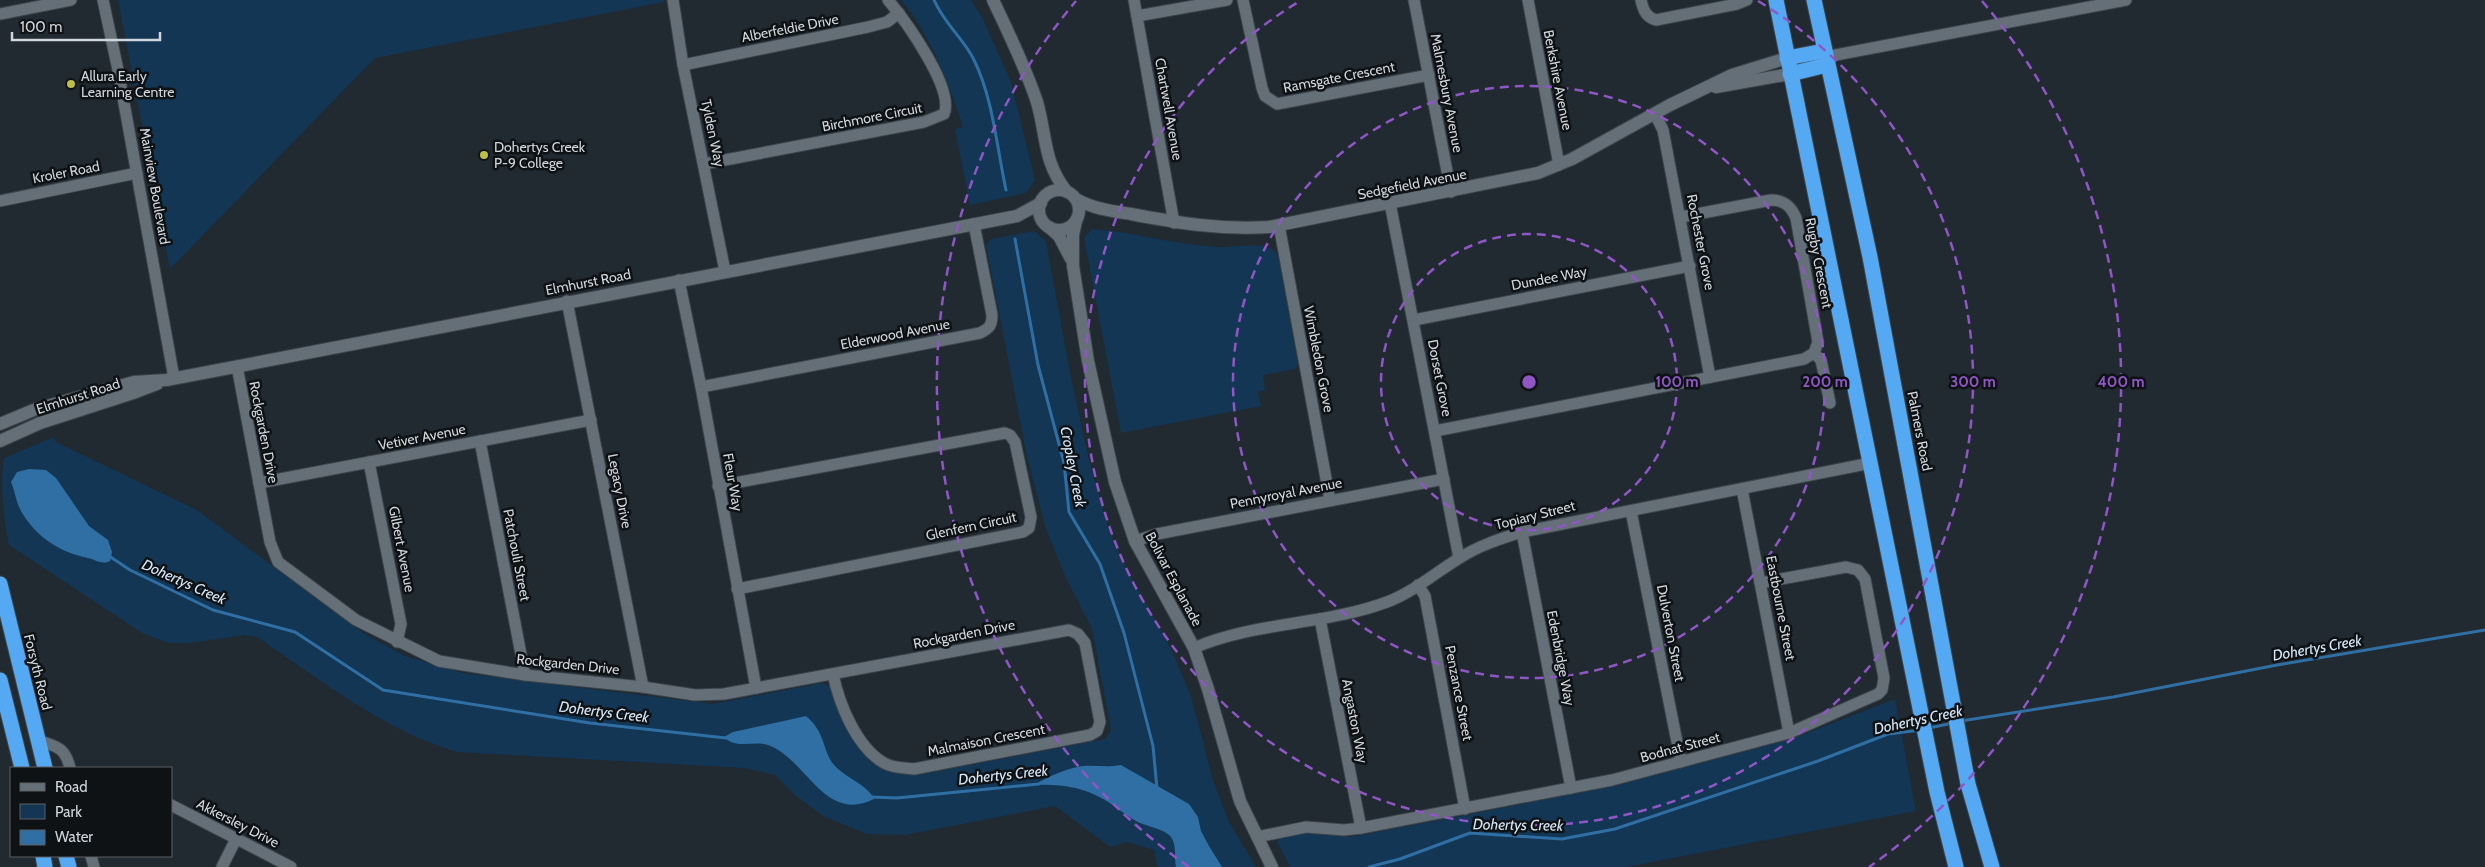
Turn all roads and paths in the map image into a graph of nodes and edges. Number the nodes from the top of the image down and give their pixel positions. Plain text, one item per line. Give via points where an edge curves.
1 (71, 0) edge
2 (103, 0) edge
3 (673, 0) edge
4 (888, 0) edge
5 (993, 0) edge
6 (1134, 0) edge
7 (1227, 0) edge
8 (1243, 0) edge
9 (1414, 0) edge
10 (1528, 0) edge
11 (1641, 0) edge
12 (1747, 0) edge
13 (1776, 0) edge
14 (1814, 0) edge
15 (2126, 0) edge
16 (899, 13) junction
17 (0, 14) edge
18 (1137, 16) junction
19 (1787, 58) junction
20 (1825, 58) junction
21 (683, 65) junction
22 (1790, 74) junction
23 (1428, 75) junction
24 (1706, 88) junction
25 (1655, 114) junction
26 (704, 164) junction
27 (1559, 165) junction
28 (1050, 167) junction
29 (137, 173) junction
30 (1451, 192) junction
31 (1072, 195) junction
32 (1043, 200) junction
33 (0, 201) edge
34 (1390, 203) junction
35 (1104, 211) junction
36 (1017, 216) junction
37 (1681, 217) junction
38 (1076, 220) junction
39 (1174, 223) junction
40 (974, 224) junction
41 (1047, 224) junction
42 (1279, 225) junction
43 (1073, 266) junction
44 (1690, 266) junction
45 (725, 272) junction
46 (679, 280) junction
47 (567, 301) junction
48 (1414, 320) junction
49 (1814, 353) junction
50 (237, 366) junction
51 (1710, 377) junction
52 (170, 379) junction
53 (701, 387) junction
54 (1830, 403) dead end
55 (591, 420) junction
56 (0, 424) edge
57 (1435, 431) junction
58 (0, 441) edge
59 (480, 441) junction
60 (369, 462) junction
61 (1871, 463) junction
62 (1444, 479) junction
63 (259, 483) junction
64 (718, 486) junction
65 (1742, 489) junction
66 (1330, 500) junction
67 (1632, 511) junction
68 (1522, 532) junction
69 (1135, 541) junction
70 (1459, 558) junction
71 (1760, 583) junction
72 (0, 584) edge
73 (1418, 585) junction
74 (737, 589) junction
75 (1320, 619) junction
76 (1078, 634) joint
77 (397, 642) junction
78 (1194, 648) junction
79 (833, 674) junction
80 (525, 675) junction
81 (0, 680) edge
82 (643, 687) junction
83 (756, 688) junction
84 (1789, 733) junction
85 (38, 740) junction
86 (1681, 762) junction
87 (22, 767) edge
88 (45, 767) edge
89 (70, 767) edge
90 (1571, 788) junction
91 (172, 806) edge
92 (1466, 809) junction
93 (1361, 828) junction
94 (1257, 837) junction
95 (236, 839) junction
96 (222, 867) edge
97 (292, 867) edge
98 (1272, 867) edge
99 (1956, 867) edge
100 (1992, 867) edge

1 - 17 street
2 - 29 street, Mainview Boulevard
3 - 21 street, Tylden Way
4 - 16 street, Birchmore Circuit
5 - 28 street via 1019,53 1034,95
6 - 18 street, Chartwell Avenue
7 - 18 street
8 - 23 street, Ramsgate Crescent via 1262,88 1265,96 1277,104
9 - 23 street, Malmesbury Avenue
10 - 27 street, Berkshire Avenue
11 - 12 street via 1649,18 1656,20
13 - 19 highway
14 - 20 highway, Palmers Road
15 - 20 street
16 - 21 street, Alberfeldie Drive via 887,22 868,27
16 - 26 street, Birchmore Circuit via 940,82 947,108 944,114 924,122
18 - 39 street, Chartwell Avenue
19 - 20 highway
19 - 22 highway
19 - 24 street, Sedgefield Avenue via 1738,72
20 - 22 highway
20 - 100 highway, Palmers Road via 1870,257 1968,784
21 - 26 street, Tylden Way
22 - 24 street, Sedgefield Avenue
22 - 61 highway
23 - 30 street, Malmesbury Avenue
24 - 25 street, Sedgefield Avenue
25 - 27 street, Sedgefield Avenue
25 - 37 street, Rochester Grove via 1663,130
26 - 45 street, Tylden Way
27 - 30 street, Sedgefield Avenue via 1519,178
28 - 31 street
28 - 32 street
29 - 33 street, Kroler Road
29 - 52 street, Mainview Boulevard
30 - 34 street, Sedgefield Avenue
31 - 32 street via 1058,190
31 - 35 street, Sedgefield Avenue via 1089,207
31 - 38 street via 1079,212
32 - 36 street, Elmhurst Road
32 - 41 street via 1040,215
34 - 42 street, Sedgefield Avenue
34 - 48 street, Dorset Grove
35 - 38 street, Sedgefield Avenue
35 - 39 street, Sedgefield Avenue
36 - 40 street, Elmhurst Road
36 - 41 street, Elmhurst Road
37 - 44 street, Rochester Grove
37 - 49 street, Rugby Crescent via 1771,200 1779,200 1792,209 1818,342
38 - 41 street via 1064,229
38 - 43 street, Bolivar Esplanade
39 - 42 street, Sedgefield Avenue via 1236,228
40 - 45 street, Elmhurst Road
40 - 53 street, Elderwood Avenue via 992,314 992,323 987,330
41 - 43 street, Bolivar Esplanade via 1059,236
42 - 66 street, Wimbledon Grove
43 - 69 street, Bolivar Esplanade via 1100,420 1115,482
44 - 48 street, Dundee Way
44 - 51 street, Rochester Grove
45 - 46 street, Elmhurst Road
46 - 47 street, Elmhurst Road
46 - 53 street, Fleur Way
47 - 50 street, Elmhurst Road
47 - 55 street, Legacy Drive
48 - 57 street, Dorset Grove
49 - 51 street via 1804,359
49 - 54 street, Rugby Crescent via 1821,360
50 - 52 street, Elmhurst Road
50 - 63 street, Rockgarden Drive
51 - 57 street
52 - 56 street, Elmhurst Road via 134,382 84,394
52 - 58 street, Elmhurst Road via 40,423
53 - 64 street, Fleur Way
55 - 59 street, Vetiver Avenue
55 - 82 street, Legacy Drive
57 - 62 street, Dorset Grove
59 - 60 street, Vetiver Avenue
59 - 80 street, Patchouli Street
60 - 63 street, Vetiver Avenue
60 - 77 street, Gilbert Avenue via 400,618
61 - 65 street, Topiary Street
61 - 99 highway
62 - 66 street, Pennyroyal Avenue
62 - 70 street, Dorset Grove
63 - 77 street, Rockgarden Drive via 271,547 278,562 356,620
64 - 74 street, Fleur Way
64 - 74 street, Glenfern Circuit via 1005,433 1016,442 1031,517 1029,528 1023,532
65 - 67 street, Topiary Street
65 - 71 street, Eastbourne Street
66 - 69 street, Pennyroyal Avenue via 1156,534
67 - 68 street, Topiary Street
67 - 86 street, Dulverton Street
68 - 70 street, Topiary Street via 1490,542
68 - 90 street, Edenbridge Way
69 - 78 street, Bolivar Esplanade
70 - 73 street, Topiary Street
71 - 84 street, Eastbourne Street
71 - 84 street, Bodnat Street via 1846,567 1858,570 1865,579 1884,678 1882,690 1873,697
72 - 85 highway, Forsyth Road
73 - 75 street, Topiary Street via 1389,602
73 - 92 street, Penzance Street via 1425,596
74 - 83 street, Fleur Way
75 - 78 street, Topiary Street via 1212,640
75 - 93 street, Angaston Way
76 - 79 street, Rockgarden Drive via 1064,630
76 - 79 street, Malmaison Crescent via 1085,643 1100,718 1097,731 914,769 885,764 866,747 840,698
77 - 80 street, Rockgarden Drive via 439,660
78 - 94 street, Bolivar Esplanade via 1240,801
79 - 83 street, Rockgarden Drive
80 - 82 street, Rockgarden Drive
81 - 87 highway
82 - 83 street, Rockgarden Drive via 710,696
84 - 86 street, Bodnat Street
85 - 88 highway, Forsyth Road
85 - 89 street via 58,747 65,753
86 - 90 street, Bodnat Street
90 - 92 street, Bodnat Street
91 - 95 street, Akkersley Drive
92 - 93 street, Bodnat Street
93 - 94 street, Bodnat Street via 1298,828
94 - 98 street, Bolivar Esplanade
95 - 96 street
95 - 97 street, Akkersley Drive

